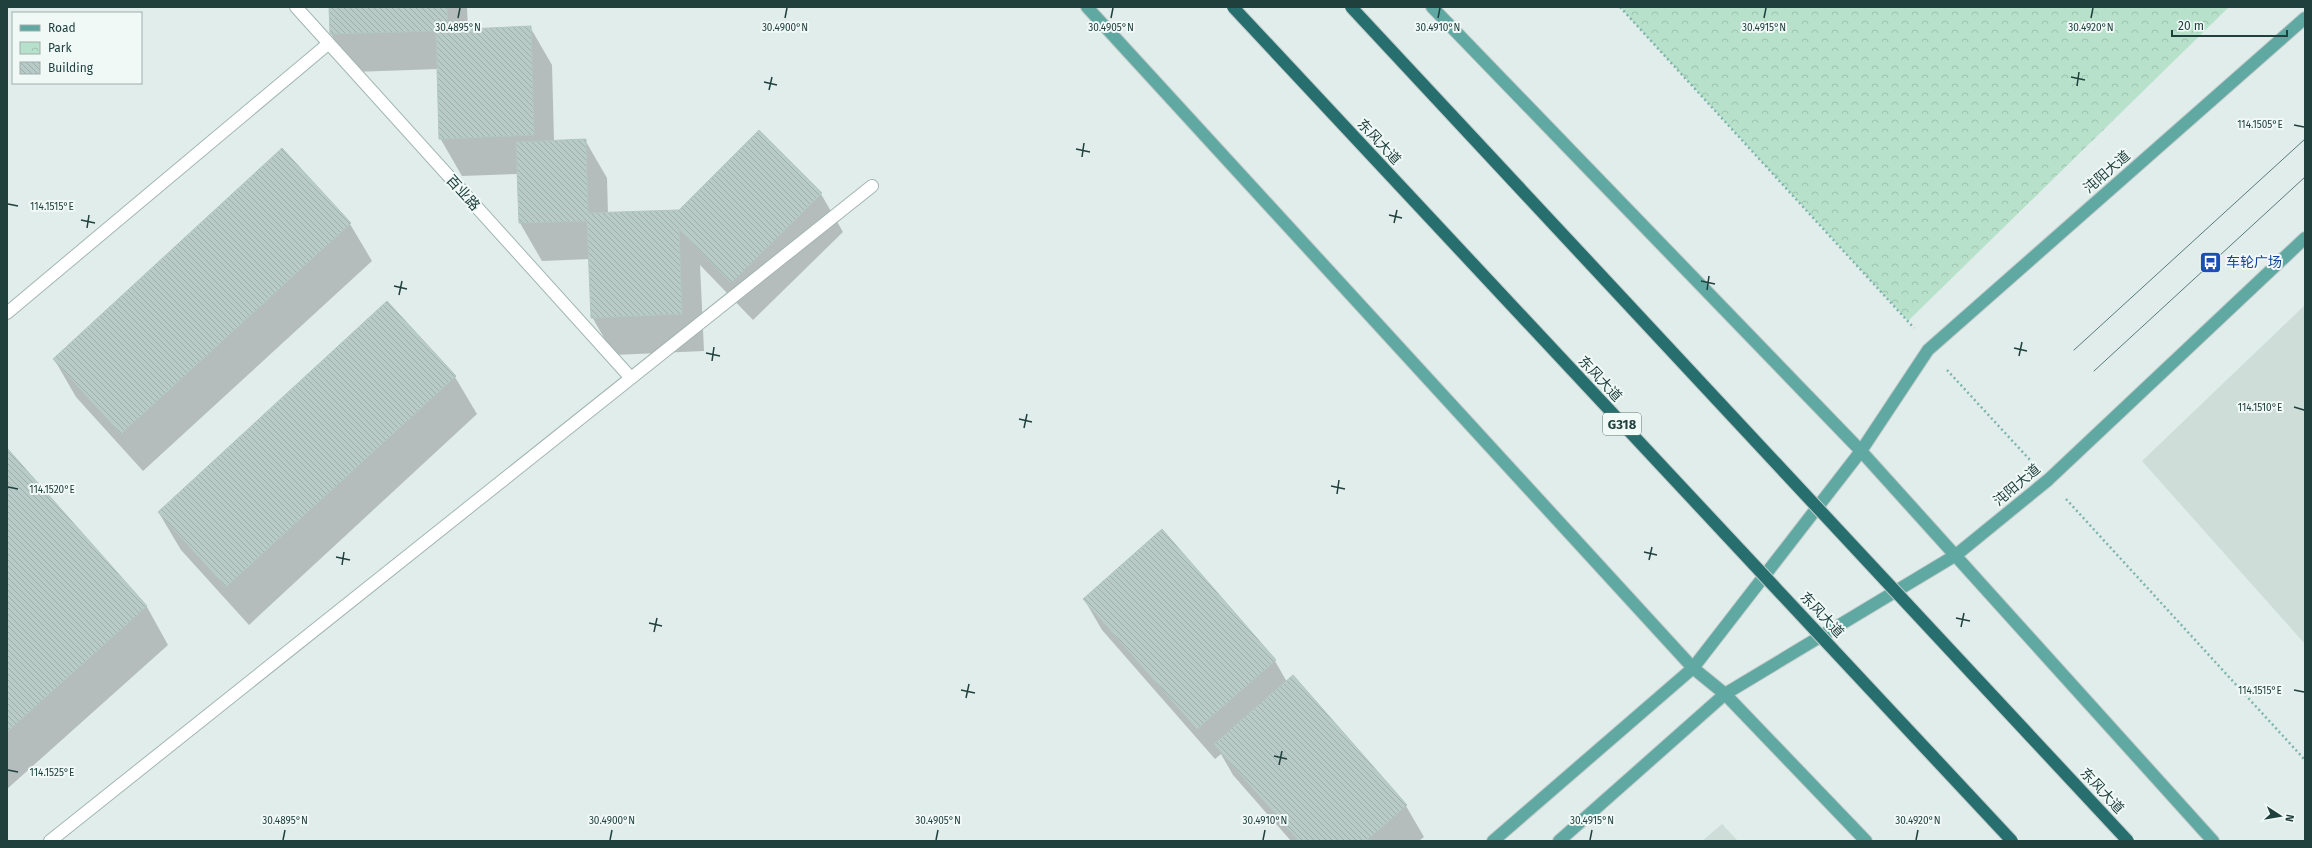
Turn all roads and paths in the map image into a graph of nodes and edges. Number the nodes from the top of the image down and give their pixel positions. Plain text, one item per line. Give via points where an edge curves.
1 (296, 7) edge
2 (1087, 7) edge
3 (1233, 7) edge
4 (1351, 7) edge
5 (1432, 7) edge
6 (1620, 7) edge
7 (2305, 18) edge
8 (328, 44) junction
9 (872, 186) dead end
10 (2305, 238) edge
11 (7, 313) edge
12 (1928, 350) junction
13 (632, 378) junction
14 (1861, 451) junction
15 (2048, 480) junction
16 (1956, 555) junction
17 (1693, 668) junction
18 (1725, 694) junction
19 (2305, 760) edge
20 (50, 841) edge
21 (1493, 841) edge
22 (1559, 841) edge
23 (1866, 841) edge
24 (2012, 841) edge
25 (2128, 841) edge
26 (2213, 841) edge

1 - 8 street, 百业路
2 - 17 main road
3 - 24 highway, 东风大道 / G318, bridge
4 - 25 highway, 东风大道, bridge
5 - 14 main road
6 - 12 path via 1908,321
7 - 12 main road, 沌阳大道
8 - 11 street
8 - 13 street, 百业路
9 - 13 street
10 - 15 main road, 沌阳大道
12 - 14 main road, 沌阳大道
12 - 15 path
13 - 20 street
14 - 16 main road
14 - 17 main road, 沌阳大道
15 - 16 main road, 沌阳大道
15 - 19 path
16 - 18 main road, 沌阳大道
16 - 26 main road
17 - 18 main road
17 - 21 main road, 沌阳大道
18 - 22 main road, 沌阳大道
18 - 23 main road

